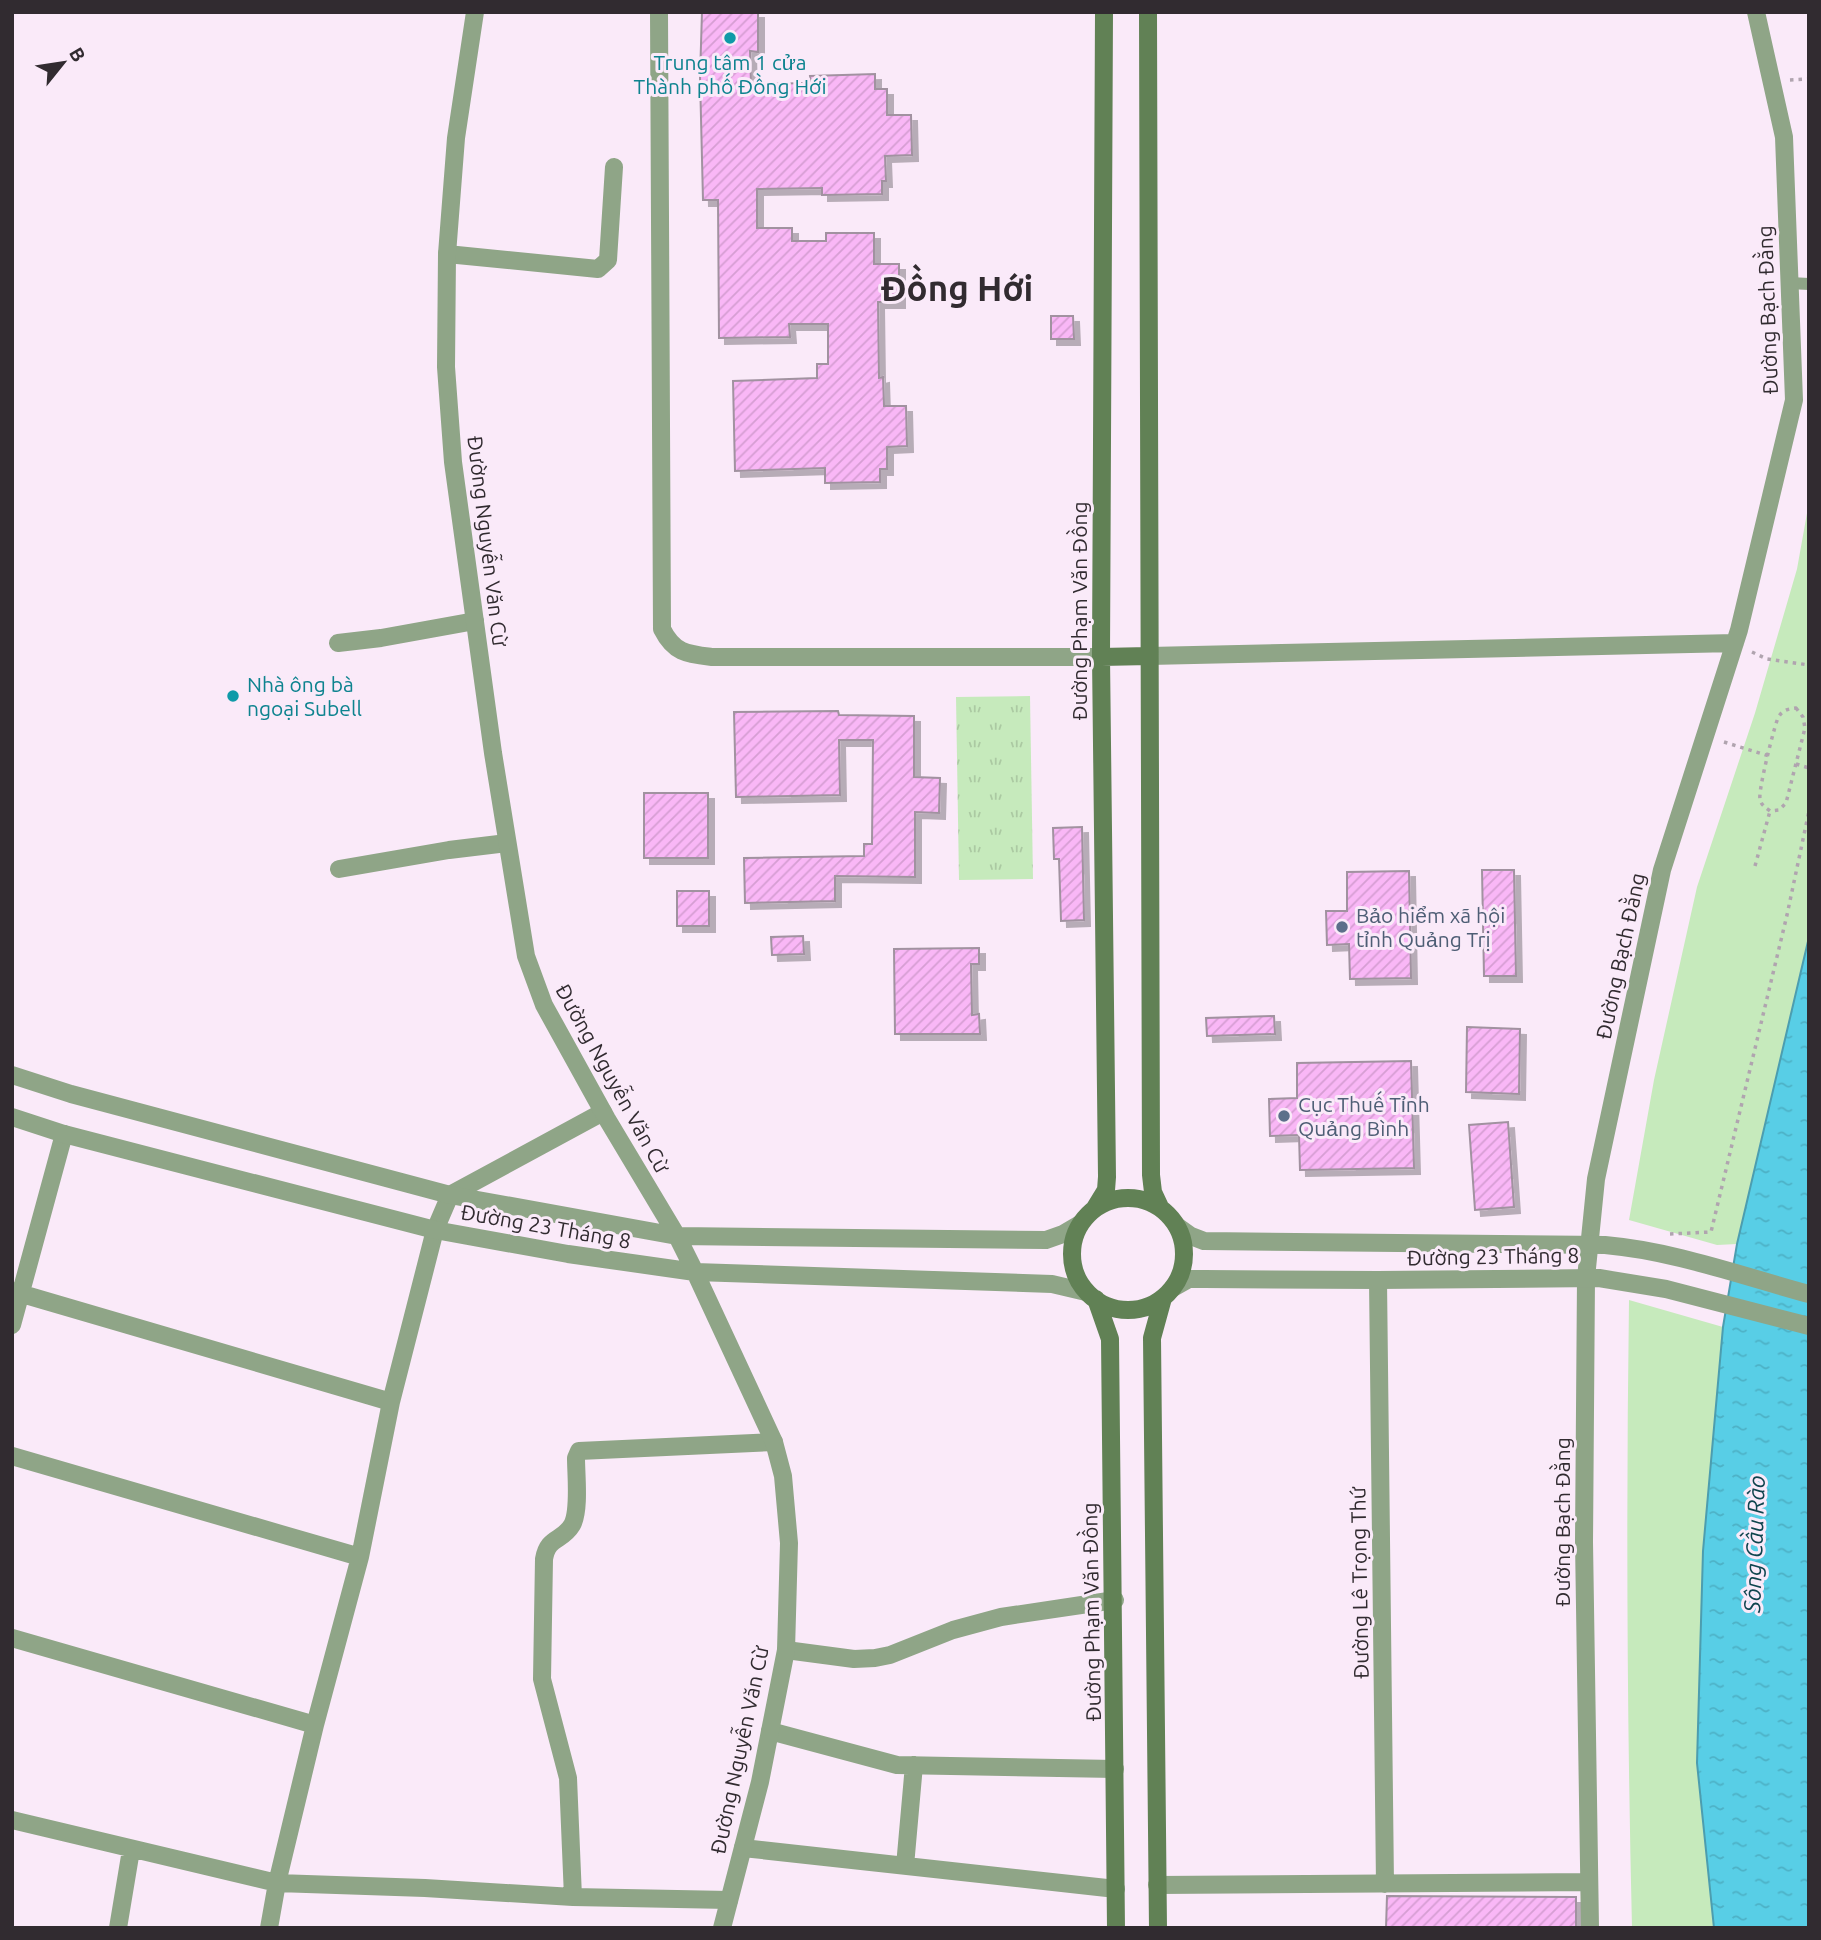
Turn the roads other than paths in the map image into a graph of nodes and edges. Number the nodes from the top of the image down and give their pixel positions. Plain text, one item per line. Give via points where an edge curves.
1 (475, 12) edge
2 (659, 12) edge
3 (1104, 12) edge
4 (1148, 12) edge
5 (1756, 12) edge
6 (614, 167) dead end
7 (447, 254) junction
8 (1790, 283) junction
9 (1809, 284) edge
10 (475, 621) junction
11 (338, 643) dead end
12 (1735, 643) junction
13 (1149, 656) junction
14 (1101, 657) junction
15 (507, 843) junction
16 (339, 869) dead end
17 (12, 1075) edge
18 (603, 1111) junction
19 (12, 1117) edge
20 (64, 1134) junction
21 (450, 1195) junction
22 (1160, 1207) junction
23 (1096, 1208) junction
24 (1080, 1224) junction
25 (1177, 1226) junction
26 (435, 1230) junction
27 (677, 1236) junction
28 (1589, 1245) junction
29 (695, 1272) junction
30 (1586, 1278) junction
31 (1378, 1280) junction
32 (17, 1293) edge
33 (1168, 1293) junction
34 (1809, 1294) edge
35 (1091, 1295) junction
36 (12, 1325) edge
37 (1809, 1326) edge
38 (391, 1402) junction
39 (774, 1442) junction
40 (12, 1456) edge
41 (360, 1557) junction
42 (1115, 1600) junction
43 (12, 1638) edge
44 (786, 1650) junction
45 (315, 1724) junction
46 (770, 1731) junction
47 (914, 1765) junction
48 (1115, 1769) junction
49 (12, 1820) edge
50 (743, 1849) junction
51 (131, 1850) junction
52 (905, 1866) junction
53 (1589, 1882) junction
54 (277, 1883) junction
55 (1385, 1884) junction
56 (1157, 1885) junction
57 (1116, 1889) junction
58 (573, 1897) junction
59 (729, 1900) junction
60 (118, 1928) edge
61 (269, 1928) edge
62 (722, 1928) edge
63 (1116, 1928) edge
64 (1158, 1928) edge
65 (1590, 1928) edge

1 - 7 street, Đường Nguyễn Văn Cừ via 456,138
2 - 14 street via 662,629 668,642 677,649 712,657
3 - 14 main road, Đường Phạm Văn Đồng
4 - 13 main road
5 - 8 street, Đường Bạch Đằng via 1784,137
6 - 7 street via 608,260 598,269
7 - 10 street, Đường Nguyễn Văn Cừ via 446,367 453,462
8 - 9 lane
8 - 12 street, Đường Bạch Đằng via 1794,400
10 - 11 street
10 - 15 street, Đường Nguyễn Văn Cừ
12 - 13 street
12 - 28 street, Đường Bạch Đằng via 1662,870 1596,1179
13 - 14 main road
13 - 22 main road via 1151,1175
14 - 23 main road, Đường Phạm Văn Đồng via 1107,1177
15 - 16 street
15 - 18 street, Đường Nguyễn Văn Cừ via 526,956 544,1005
17 - 21 street, Đường 23 Tháng 8
18 - 21 street
18 - 27 street, Đường Nguyễn Văn Cừ
19 - 20 street, Đường 23 Tháng 8
20 - 26 street, Đường 23 Tháng 8
20 - 32 street
21 - 26 street
21 - 27 street, Đường 23 Tháng 8
22 - 23 main road via 1129,1197
22 - 25 main road
23 - 24 main road
24 - 27 street, Đường 23 Tháng 8 via 1045,1240
24 - 35 main road via 1072,1264
25 - 28 street, Đường 23 Tháng 8 via 1204,1241
25 - 33 main road via 1185,1256 1181,1275
26 - 29 street, Đường 23 Tháng 8
26 - 38 street
27 - 29 street, Đường Nguyễn Văn Cừ
28 - 30 street, Đường Bạch Đằng
28 - 34 street, Đường 23 Tháng 8 via 1645,1250
29 - 35 street, Đường 23 Tháng 8 via 1052,1283
29 - 39 street, Đường Nguyễn Văn Cừ
30 - 31 street, Đường 23 Tháng 8
30 - 37 street, Đường 23 Tháng 8 via 1639,1283
30 - 53 street, Đường Bạch Đằng
31 - 33 street, Đường 23 Tháng 8 via 1189,1279
31 - 55 street, Đường Lê Trọng Thứ
32 - 36 street
32 - 38 street
33 - 35 main road via 1140,1310 1103,1305
33 - 56 main road via 1152,1338
35 - 42 main road, Đường Phạm Văn Đồng via 1110,1339
38 - 41 street
39 - 44 street, Đường Nguyễn Văn Cừ via 783,1476 789,1543
39 - 58 street via 579,1451 573,1524 546,1547 544,1559 541,1679 568,1778
40 - 41 street
41 - 45 street
42 - 44 street via 1001,1617 875,1658 854,1660
42 - 48 main road, Đường Phạm Văn Đồng
43 - 45 street
44 - 46 street, Đường Nguyễn Văn Cừ
45 - 54 street
46 - 47 street via 897,1765
46 - 50 street, Đường Nguyễn Văn Cừ
47 - 48 street
47 - 52 street
48 - 57 main road, Đường Phạm Văn Đồng
49 - 51 street
50 - 52 street
50 - 59 street, Đường Nguyễn Văn Cừ
51 - 54 street
51 - 60 street
52 - 57 street
53 - 55 street
53 - 65 street, Đường Bạch Đằng
54 - 58 street
54 - 61 street
55 - 56 street
56 - 64 main road
57 - 63 main road, Đường Phạm Văn Đồng
58 - 59 street
59 - 62 street, Đường Nguyễn Văn Cừ

